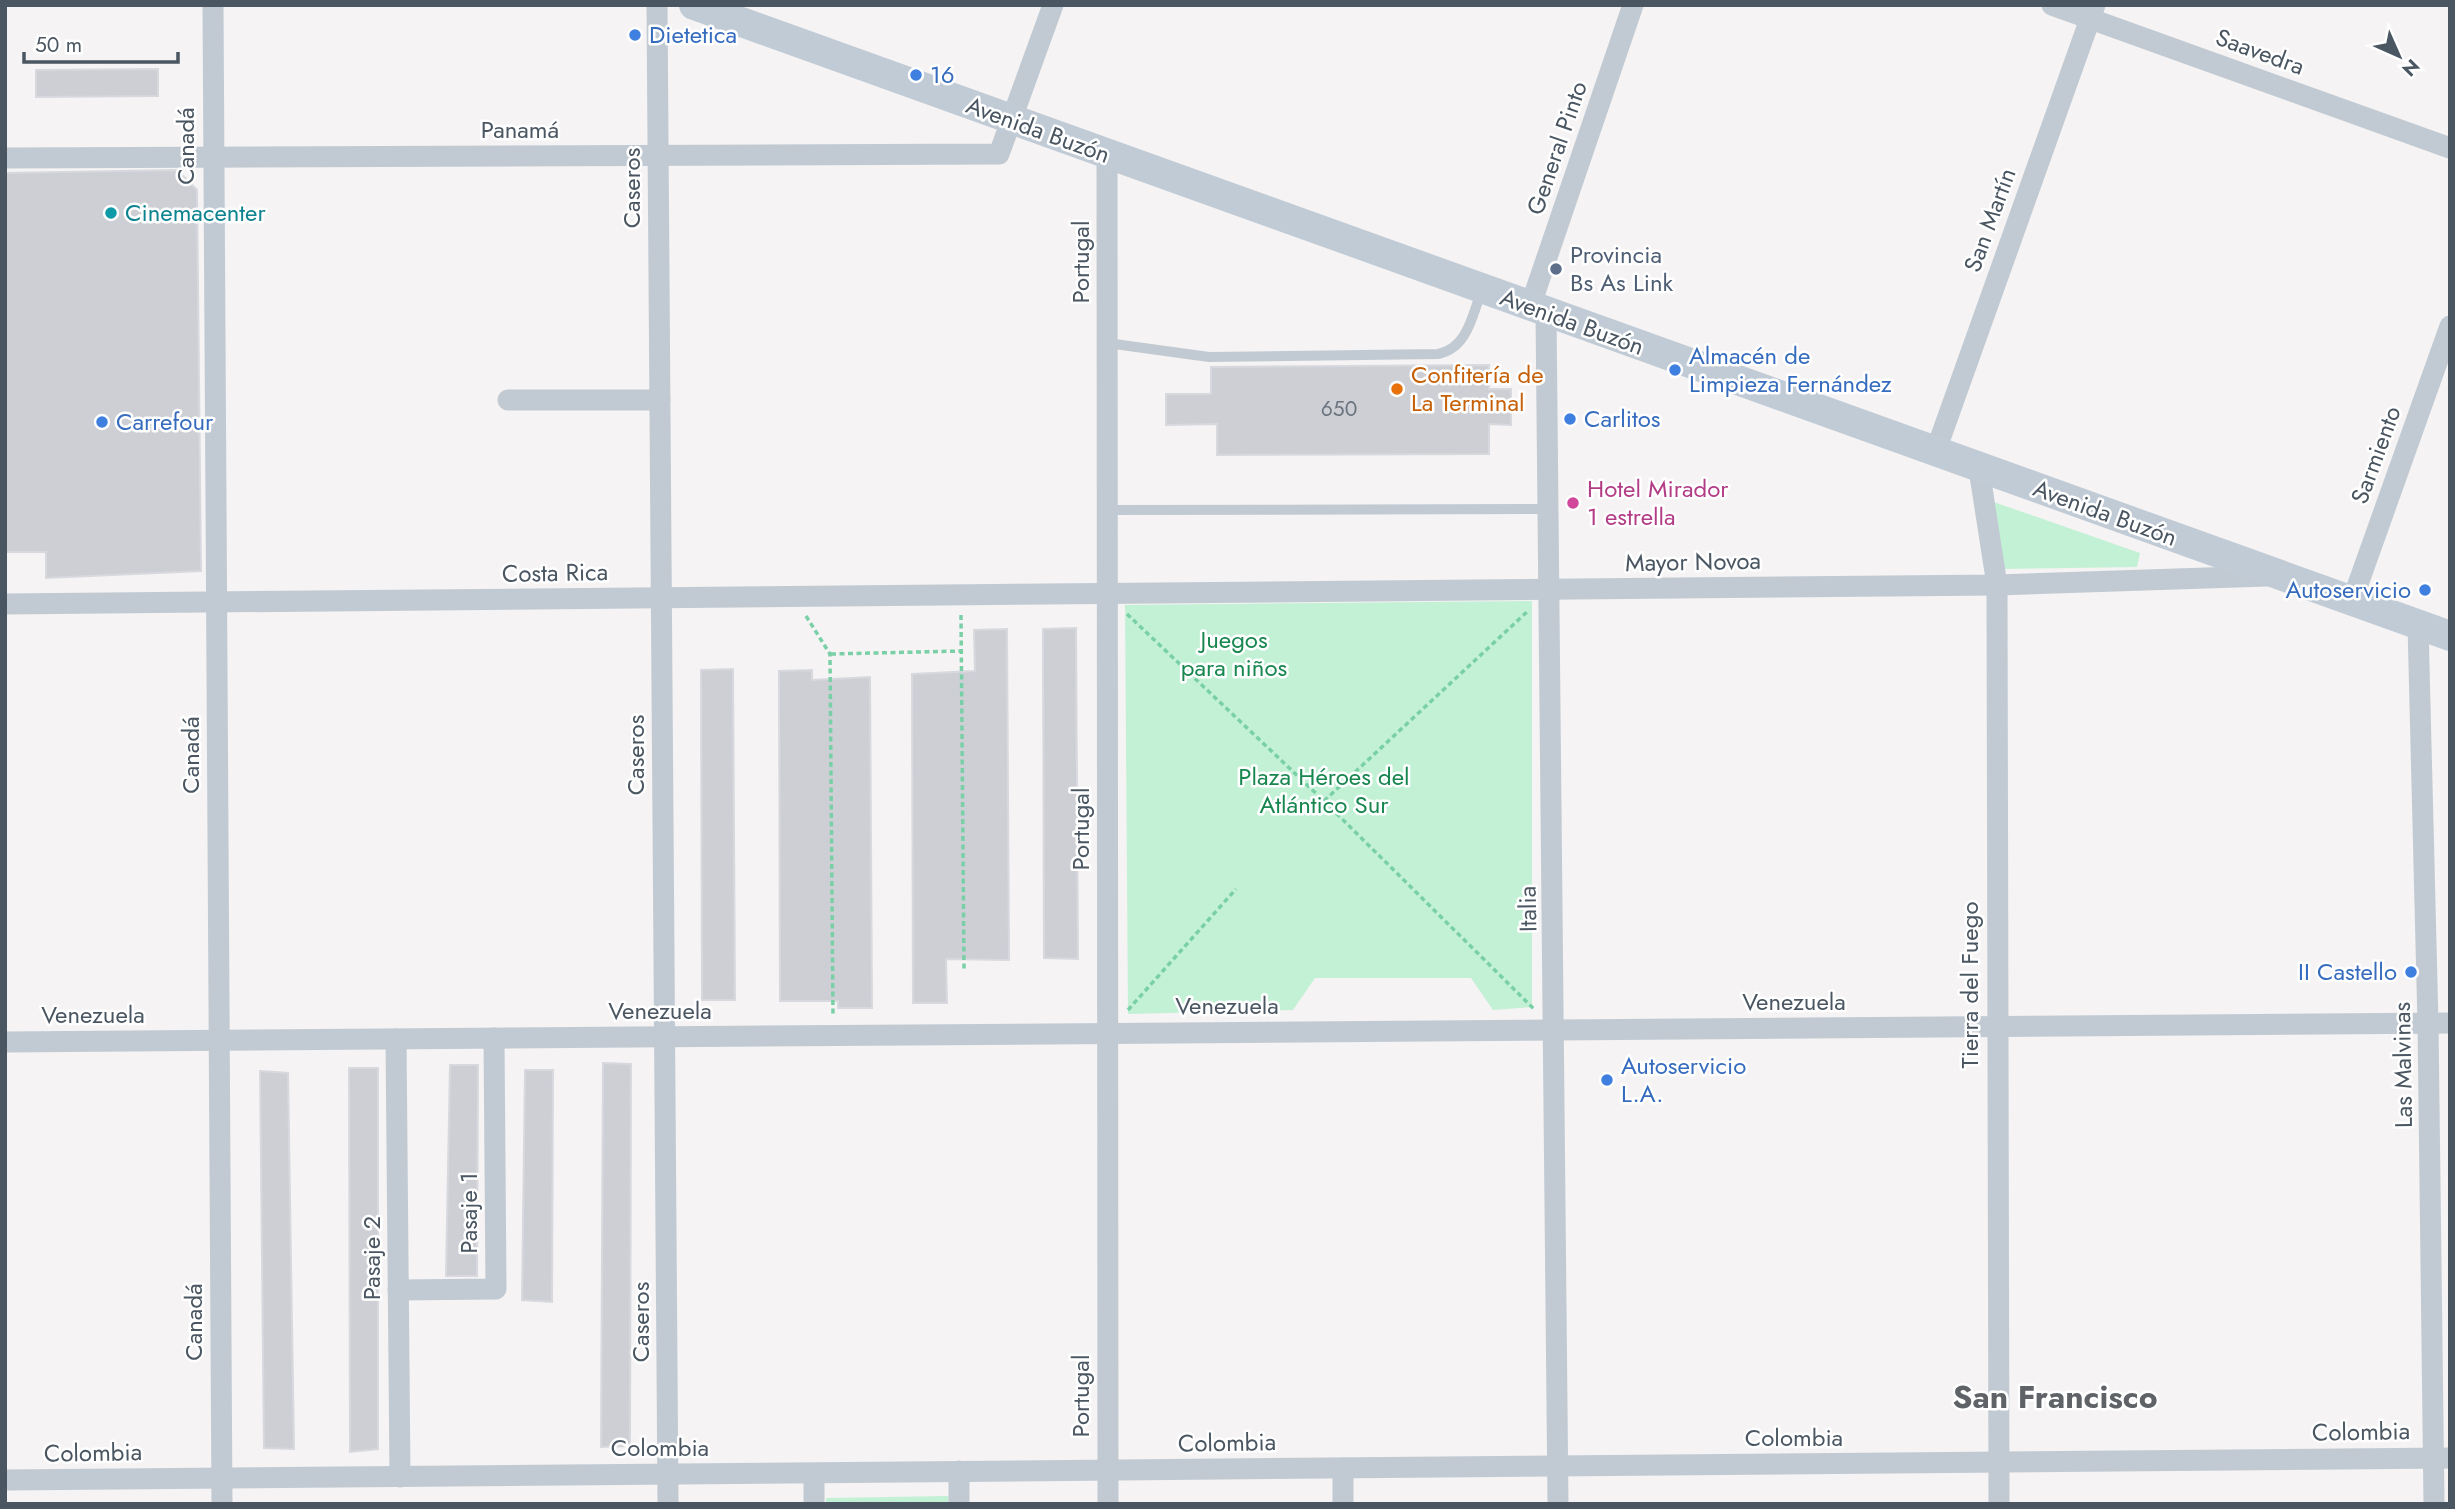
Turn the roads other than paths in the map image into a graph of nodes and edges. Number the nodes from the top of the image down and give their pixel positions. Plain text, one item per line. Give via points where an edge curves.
1 (213, 5) edge
2 (657, 5) edge
3 (694, 5) edge
4 (1053, 5) edge
5 (1633, 5) edge
6 (2052, 5) edge
7 (2092, 12) edge
8 (1011, 120) junction
9 (2450, 148) edge
10 (1107, 155) junction
11 (658, 156) junction
12 (5, 158) edge
13 (212, 158) junction
14 (1482, 290) junction
15 (1538, 310) junction
16 (2450, 326) edge
17 (1107, 343) junction
18 (508, 400) dead end
19 (660, 400) junction
20 (1935, 453) junction
21 (1979, 468) junction
22 (1549, 509) junction
23 (1106, 510) junction
24 (2280, 575) junction
25 (1997, 585) junction
26 (1550, 590) junction
27 (1106, 594) junction
28 (662, 598) junction
29 (2352, 601) junction
30 (216, 602) junction
31 (5, 604) edge
32 (2418, 625) junction
33 (2450, 636) edge
34 (2439, 1023) edge
35 (1996, 1027) junction
36 (1555, 1030) junction
37 (1107, 1034) junction
38 (665, 1037) junction
39 (494, 1038) junction
40 (396, 1039) junction
41 (219, 1040) junction
42 (5, 1042) edge
43 (398, 1290) junction
44 (2442, 1458) edge
45 (1998, 1462) junction
46 (1559, 1466) junction
47 (1343, 1468) junction
48 (1107, 1470) junction
49 (959, 1471) junction
50 (668, 1474) junction
51 (814, 1475) junction
52 (400, 1477) junction
53 (222, 1478) junction
54 (5, 1480) edge
55 (222, 1504) edge
56 (668, 1504) edge
57 (814, 1504) edge
58 (959, 1504) edge
59 (1108, 1504) edge
60 (1343, 1504) edge
61 (1558, 1504) edge
62 (1998, 1504) edge
63 (2434, 1504) edge

1 - 13 street, Canadá
2 - 11 street, Caseros
3 - 8 main road, Avenida Buzón
4 - 8 street
5 - 15 street, General Pinto
6 - 7 street, Saavedra
7 - 9 street, Saavedra
7 - 20 street, San Martín
8 - 10 main road, Avenida Buzón
8 - 11 street, Panamá via 999,154
10 - 14 main road, Avenida Buzón
10 - 17 street, Portugal
11 - 13 street, Panamá
11 - 19 street, Caseros
12 - 13 street, Panamá
13 - 30 street, Canadá
14 - 15 main road, Avenida Buzón
14 - 17 lane via 1462,341 1450,352 1438,354 1209,357
15 - 20 main road, Avenida Buzón
15 - 22 street, Italia
16 - 29 street, Sarmiento
17 - 23 street, Portugal
18 - 19 street
19 - 28 street, Caseros
20 - 21 main road, Avenida Buzón
21 - 24 main road, Avenida Buzón
21 - 25 street, Tierra del Fuego
22 - 23 lane
22 - 26 street, Italia
23 - 27 street, Portugal
24 - 25 street, Mayor Novoa
24 - 29 main road, Avenida Buzón
25 - 26 street, Mayor Novoa
25 - 35 street, Tierra del Fuego
26 - 27 street, Mayor Novoa
26 - 36 street, Italia
27 - 28 street, Costa Rica
27 - 37 street, Portugal
28 - 30 street, Costa Rica
28 - 38 street, Caseros
29 - 32 main road, Avenida Buzón
30 - 31 street, Costa Rica
30 - 41 street, Canadá
32 - 33 main road, Avenida Buzón
32 - 34 street, Las Malvinas
34 - 35 street, Venezuela
34 - 44 street, Las Malvinas
35 - 36 street, Venezuela
35 - 45 street, Tierra del Fuego
36 - 37 street, Venezuela
36 - 46 street, Italia
37 - 38 street, Venezuela
37 - 48 street, Portugal
38 - 39 street, Venezuela
38 - 50 street, Caseros
39 - 40 street, Venezuela
39 - 43 street, Pasaje 1 via 496,1289
40 - 41 street, Venezuela
40 - 43 street, Pasaje 2
41 - 42 street, Venezuela
41 - 53 street, Canadá
43 - 52 street, Pasaje 2
44 - 45 street, Colombia
44 - 63 street, Las Malvinas
45 - 46 street, Colombia
45 - 62 street, Tierra del Fuego
46 - 47 street, Colombia
46 - 61 street, Italia
47 - 48 street, Colombia
47 - 60 street
48 - 49 street, Colombia
48 - 59 street, Portugal
49 - 51 street, Colombia
49 - 58 street
50 - 51 street, Colombia
50 - 52 street, Colombia
50 - 56 street, Caseros
51 - 57 street
52 - 53 street, Colombia
53 - 54 street, Colombia
53 - 55 street, Canadá

